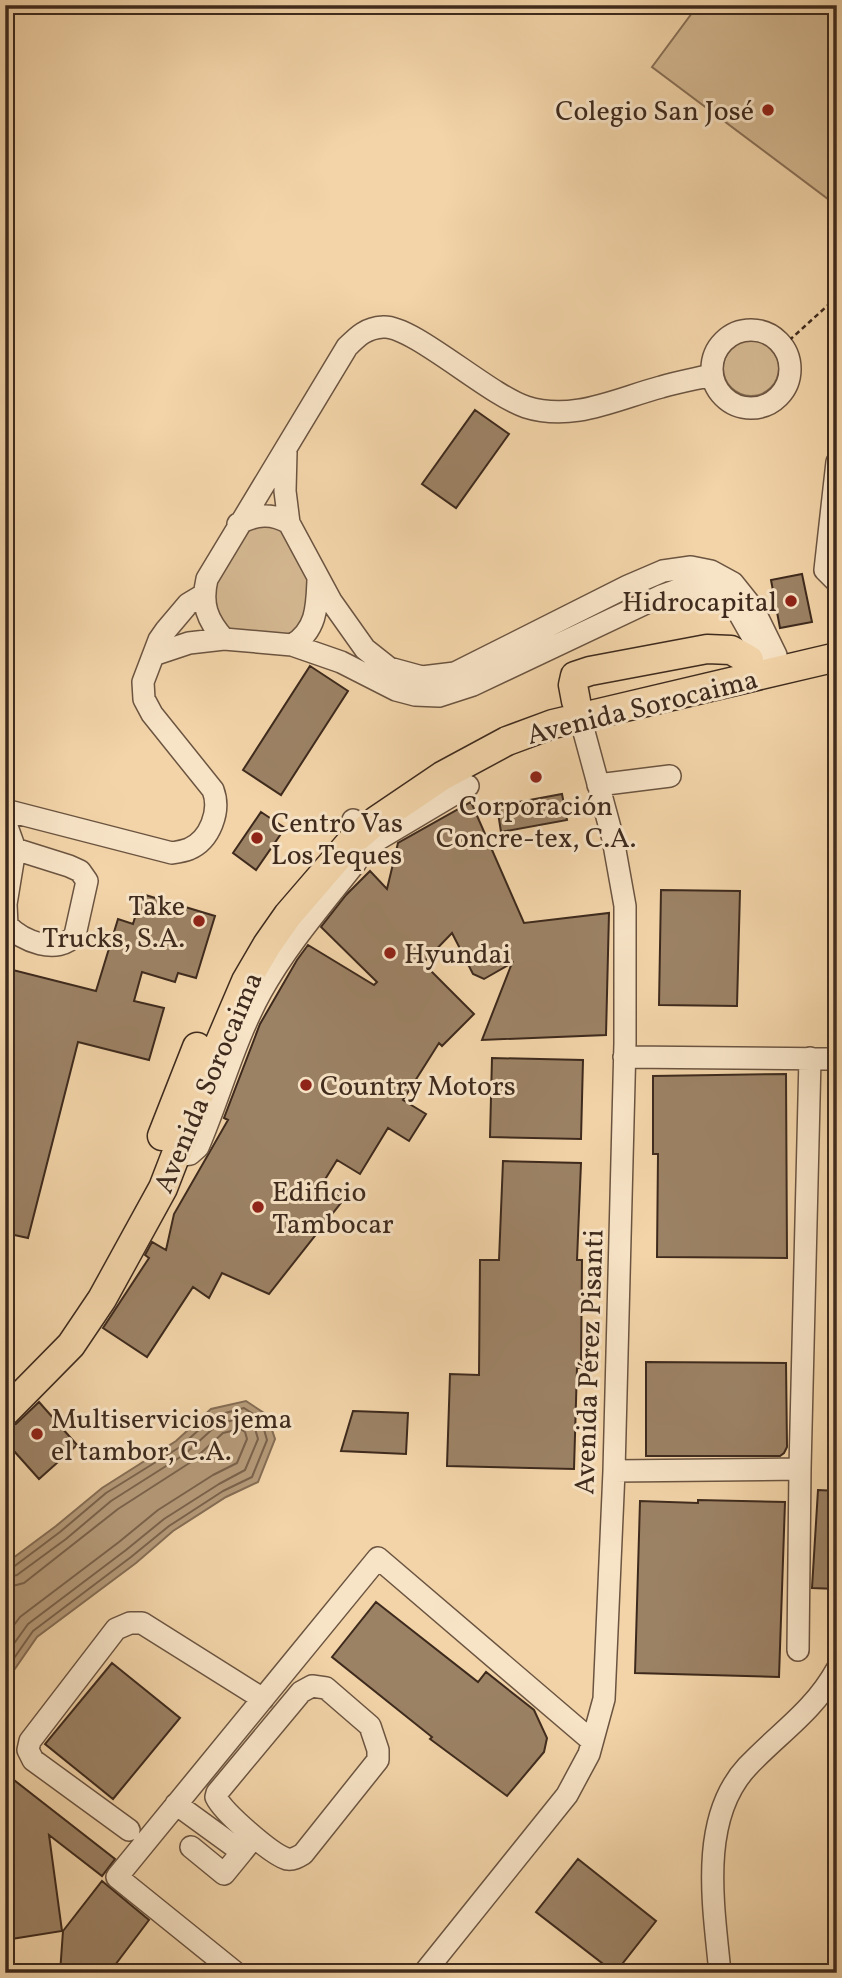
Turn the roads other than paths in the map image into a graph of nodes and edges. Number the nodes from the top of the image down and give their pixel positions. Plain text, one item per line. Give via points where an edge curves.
1 (712, 375) junction
2 (287, 450) junction
3 (837, 462) edge
4 (289, 523) junction
5 (238, 524) junction
6 (318, 578) junction
7 (837, 582) edge
8 (203, 595) junction
9 (224, 639) junction
10 (837, 641) edge
11 (292, 645) junction
12 (156, 654) junction
13 (763, 657) junction
14 (837, 657) edge
15 (578, 709) junction
16 (670, 776) dead end
17 (598, 785) junction
18 (468, 786) dead end
19 (6, 815) edge
20 (358, 835) junction
21 (15, 849) junction
22 (624, 1056) junction
23 (810, 1058) junction
24 (837, 1059) edge
25 (96, 1295) junction
26 (5, 1392) edge
27 (5, 1412) edge
28 (800, 1469) junction
29 (614, 1471) junction
30 (798, 1650) dead end
31 (837, 1669) edge
32 (263, 1699) junction
33 (592, 1741) junction
34 (176, 1804) junction
35 (129, 1830) dead end
36 (248, 1845) junction
37 (191, 1847) dead end
38 (236, 1973) edge
39 (424, 1973) edge
40 (720, 1973) edge

1 - 1 street via 717,349 737,333 750,330 774,337 783,346 791,371 782,394 772,403 747,409 724,397
1 - 2 street via 590,409 556,412 526,407 409,334 385,326 362,332 347,347
2 - 4 street
2 - 5 street
3 - 7 street via 825,570
4 - 5 street via 276,515
4 - 6 street
5 - 8 street
6 - 11 street via 315,618 306,634
6 - 13 street via 365,649 389,668 422,677 455,673 628,586 663,571 691,567 733,583 752,608
8 - 9 street via 208,618
8 - 12 street via 176,615 159,640
9 - 11 street
9 - 12 street via 189,643
10 - 13 main road, Avenida Sorocaima
11 - 13 street via 341,662 396,690 439,696 473,685 688,586 718,595 739,613
12 - 19 street via 143,682 144,699 213,790 216,814 204,838 190,849 172,853
13 - 15 main road via 706,649 590,671 575,676
14 - 15 main road, Avenida Sorocaima
15 - 17 street, Avenida Pérez Pisanti
15 - 20 main road, Avenida Sorocaima via 466,762
16 - 17 street
17 - 22 street, Avenida Pérez Pisanti via 625,906
18 - 20 street
19 - 21 street
20 - 25 main road, Avenida Sorocaima via 288,915 246,981 163,1188 146,1223
20 - 25 main road, Avenida Sorocaima via 275,901 227,977
21 - 21 street via 7,925 33,943 70,940 87,881 69,866
22 - 23 street
22 - 29 street, Avenida Pérez Pisanti
23 - 24 street
23 - 28 street
25 - 26 main road, Avenida Sorocaima via 31,1370
25 - 27 main road, Avenida Sorocaima via 71,1345
28 - 29 street
28 - 30 street
29 - 33 street, Avenida Pérez Pisanti via 604,1699
31 - 40 street via 811,1708 749,1765 731,1790 719,1823 714,1858
32 - 33 street via 378,1558
32 - 34 street
32 - 35 street via 142,1623 116,1629 30,1741 28,1750 33,1760
33 - 39 street, Avenida Pérez Pisanti via 568,1795
34 - 36 street
34 - 38 street via 117,1877
36 - 36 street via 288,1859 303,1854 378,1760 370,1726 326,1688 312,1686 301,1692 217,1793 217,1801
36 - 37 street via 230,1879

